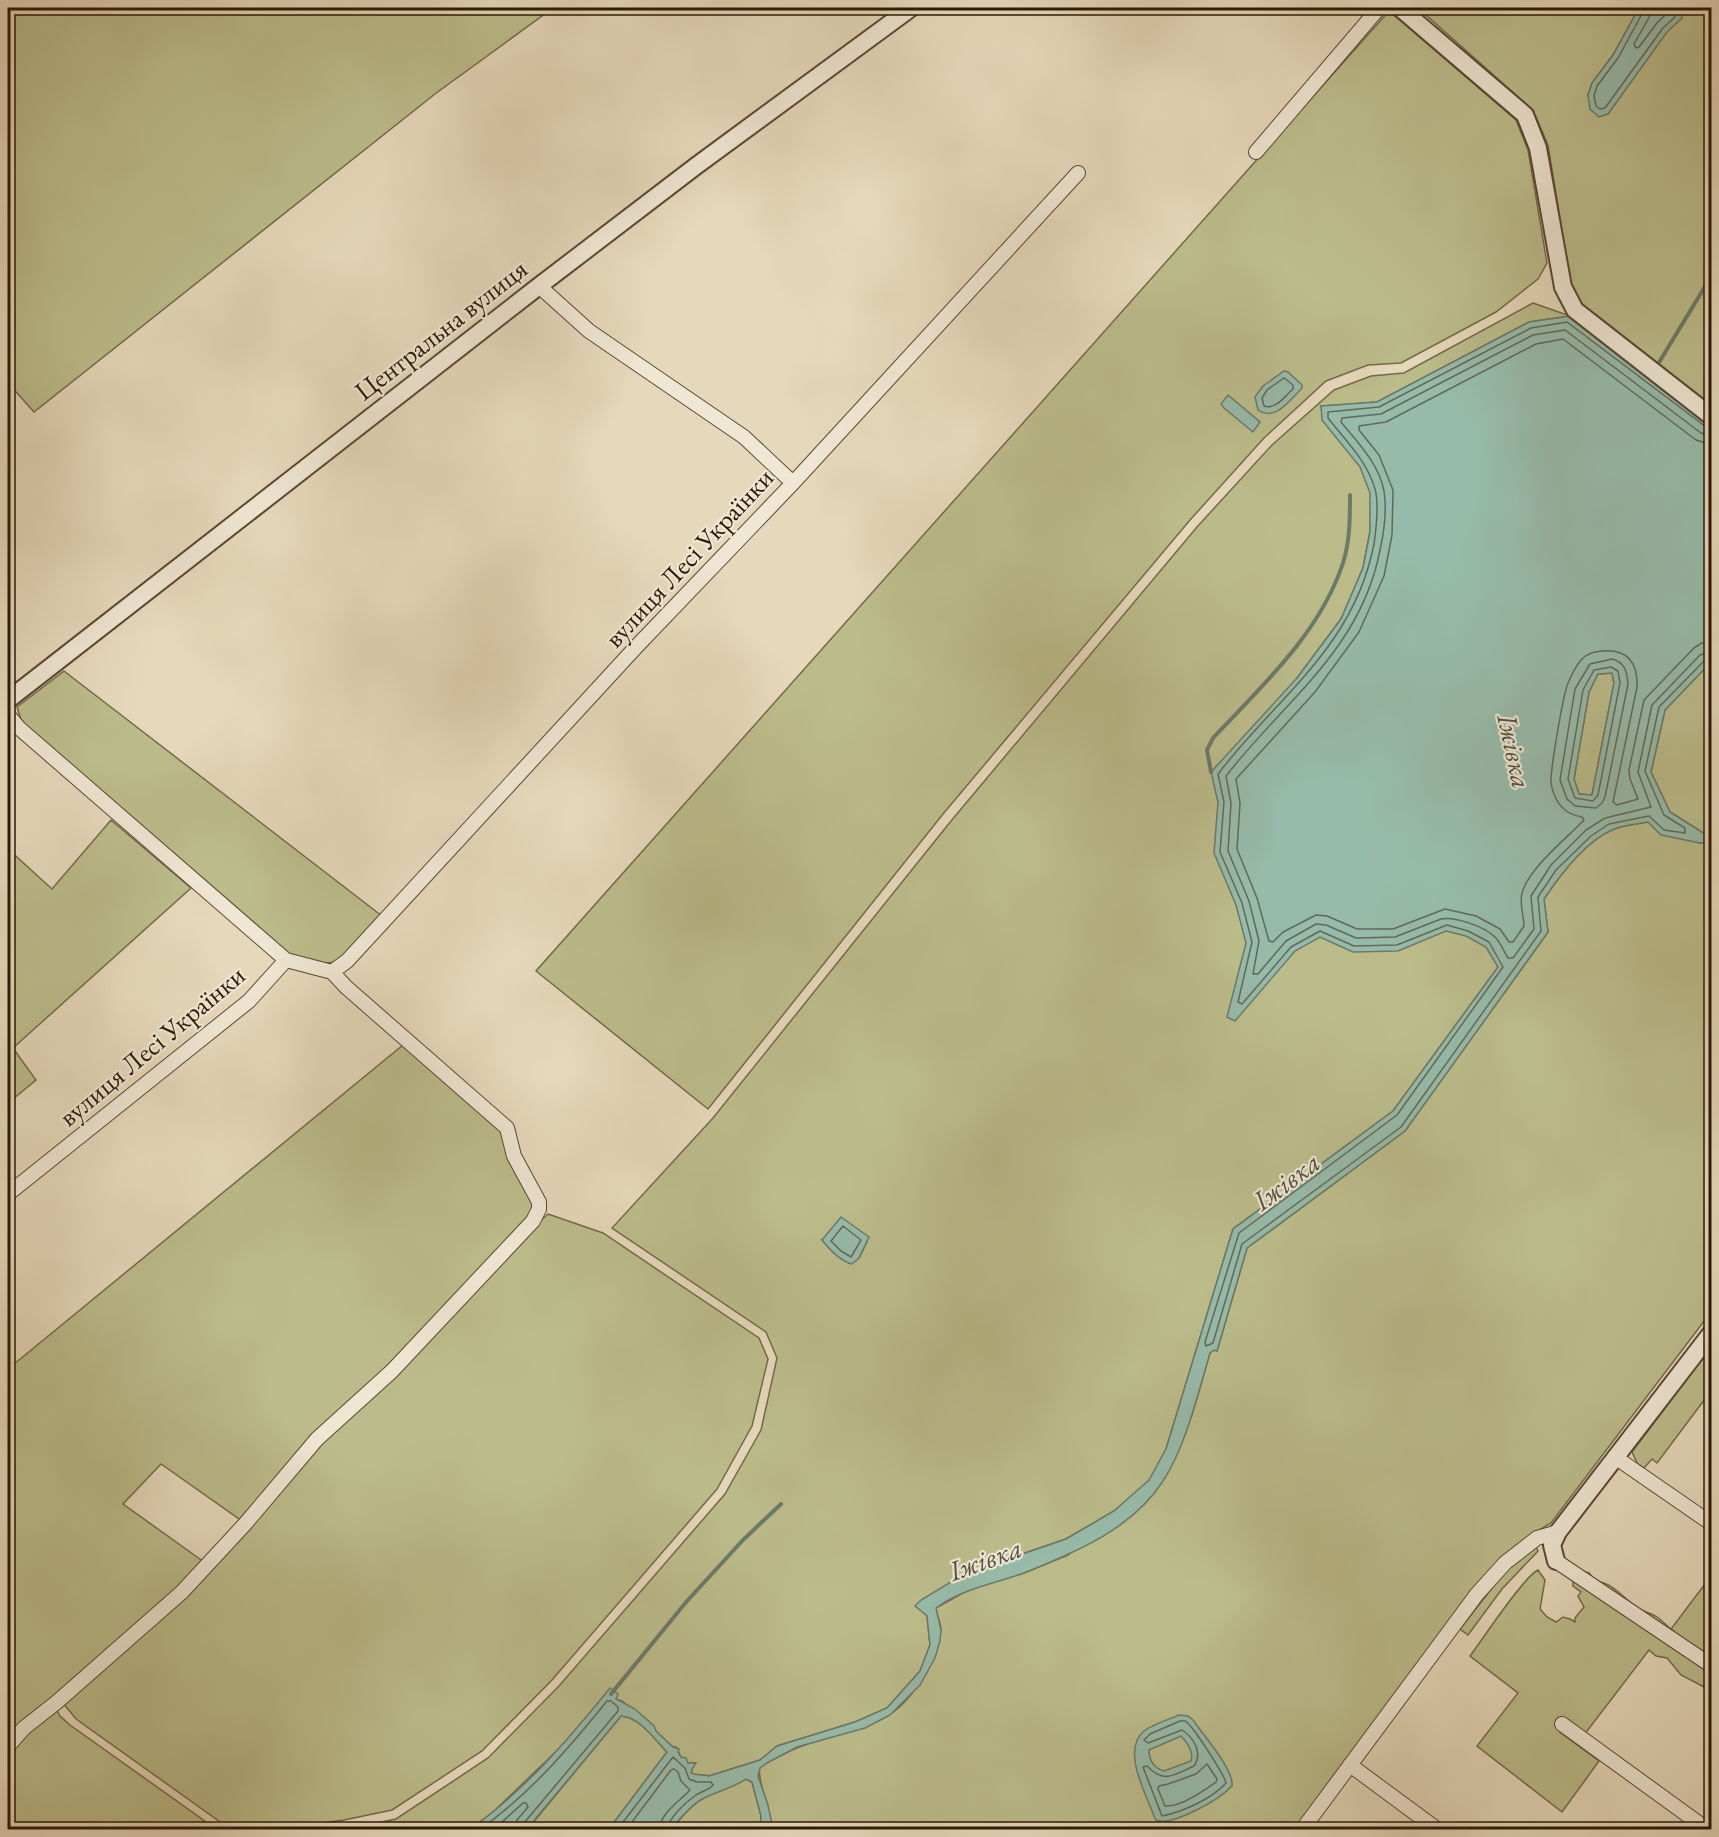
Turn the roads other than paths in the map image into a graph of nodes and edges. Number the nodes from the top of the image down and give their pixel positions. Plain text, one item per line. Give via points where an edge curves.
1 (911, 8) edge
2 (1379, 8) edge
3 (1400, 8) edge
4 (1256, 152) dead end
5 (1078, 173) dead end
6 (539, 286) junction
7 (1712, 417) edge
8 (792, 483) junction
9 (8, 700) edge
10 (8, 715) edge
11 (286, 960) junction
12 (332, 972) junction
13 (8, 1194) edge
14 (1712, 1332) edge
15 (1616, 1457) junction
16 (1712, 1524) edge
17 (1558, 1532) junction
18 (1556, 1561) joint
19 (1712, 1666) edge
20 (1562, 1724) dead end
21 (8, 1746) edge
22 (1350, 1765) junction
23 (1302, 1830) edge
24 (1438, 1830) edge
25 (1708, 1830) edge

1 - 6 street, Центральна вулиця
2 - 4 street
3 - 7 street via 1525,115 1538,148 1563,287 1575,310
5 - 8 street, вулиця Лесі Українки
6 - 8 street via 589,331 744,437
6 - 9 street, Центральна вулиця
8 - 12 street, вулиця Лесі Українки via 395,910
10 - 11 street
11 - 12 street
11 - 13 street, вулиця Лесі Українки via 249,1001
12 - 21 street via 507,1128 514,1156 539,1209 533,1221 392,1371 317,1439 182,1592
14 - 15 street
15 - 16 street
15 - 17 street
17 - 18 street via 1552,1545
17 - 22 street via 1537,1538 1505,1563 1477,1594
18 - 19 street
20 - 25 street
22 - 23 street
22 - 24 street

